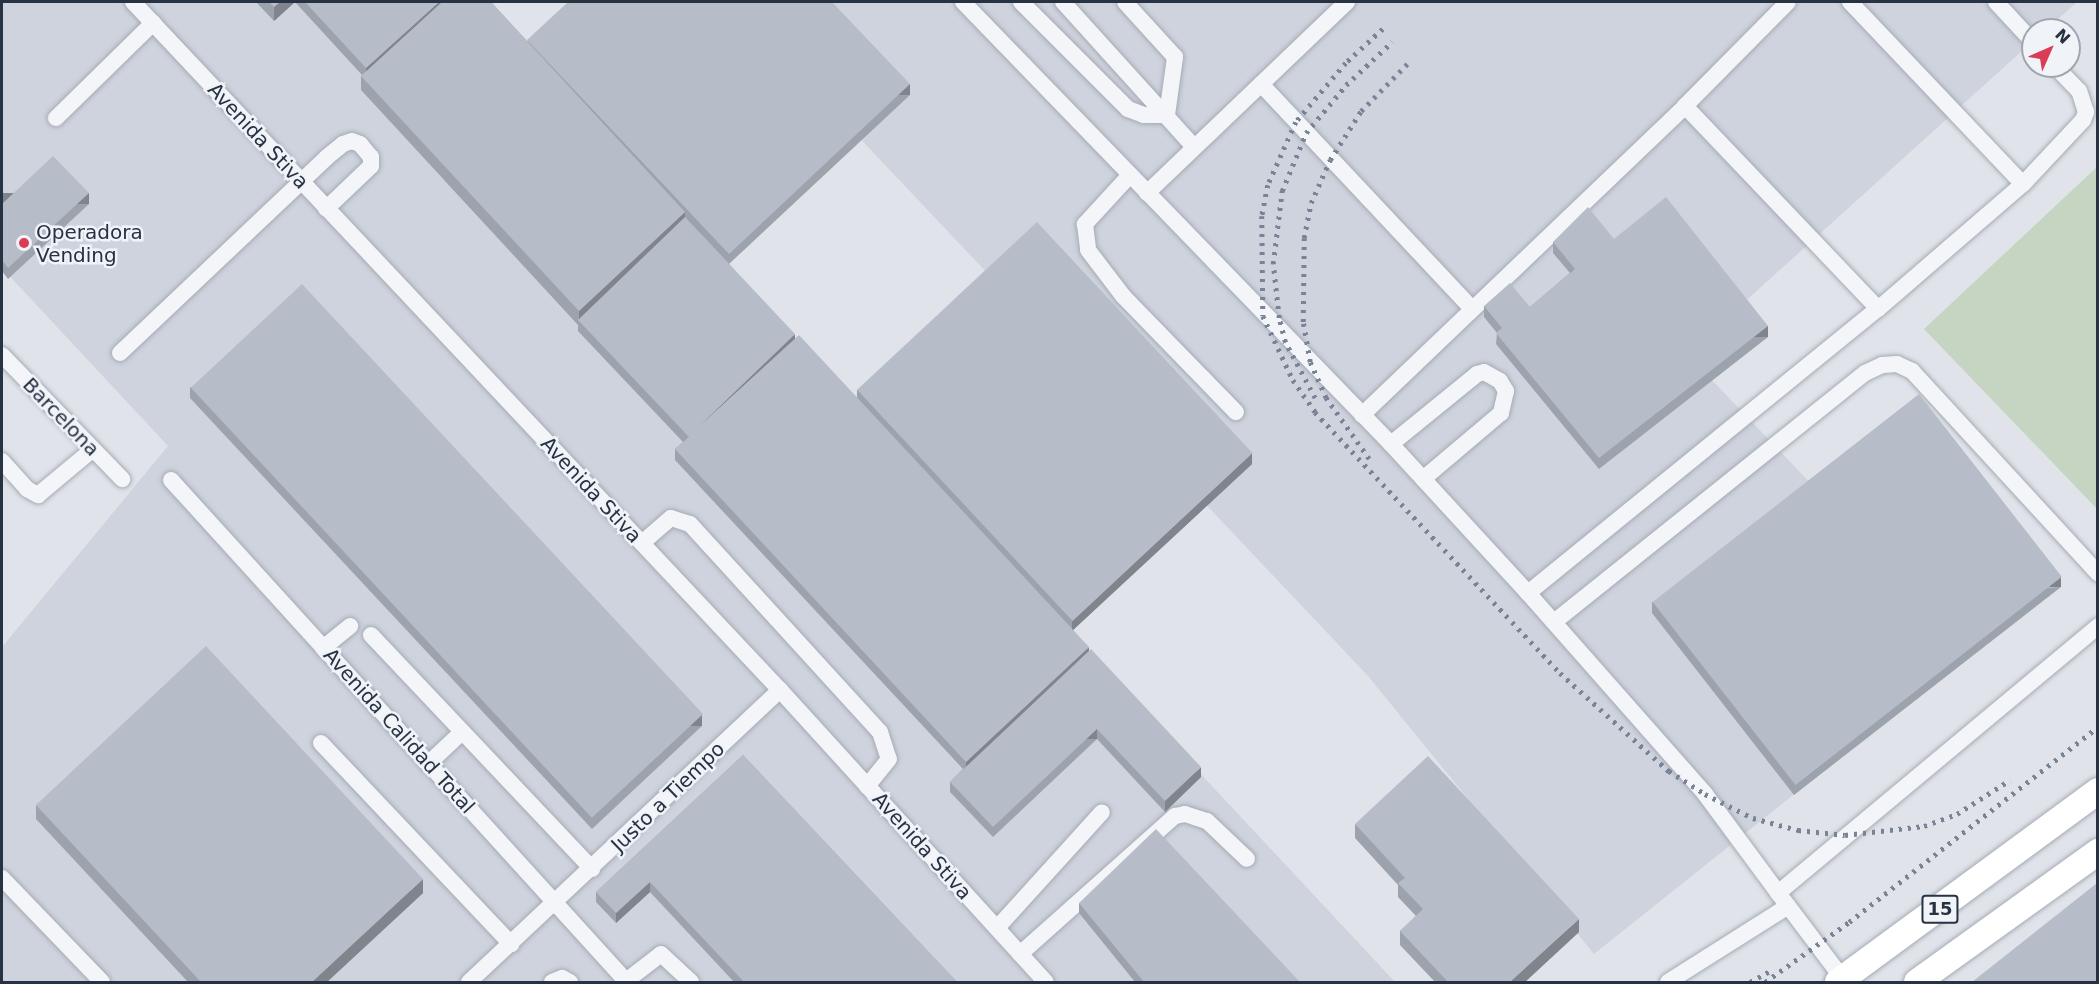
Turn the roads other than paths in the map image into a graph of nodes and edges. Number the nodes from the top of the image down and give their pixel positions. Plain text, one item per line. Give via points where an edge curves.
1 (133, 2) edge
2 (963, 2) edge
3 (1021, 2) edge
4 (1064, 2) edge
5 (1125, 2) edge
6 (1347, 2) edge
7 (1788, 2) edge
8 (1850, 2) edge
9 (1995, 2) edge
10 (153, 23) junction
11 (2021, 29) edge
12 (2067, 78) edge
13 (1261, 84) junction
14 (1685, 106) junction
15 (1167, 115) junction
16 (56, 118) dead end
17 (1194, 147) junction
18 (1130, 175) junction
19 (300, 181) junction
20 (2023, 184) junction
21 (1147, 193) junction
22 (326, 209) junction
23 (1472, 309) junction
24 (1878, 309) junction
25 (120, 353) dead end
26 (2, 355) edge
27 (1236, 412) dead end
28 (1362, 415) junction
29 (1391, 444) junction
30 (92, 450) junction
31 (2, 460) edge
32 (122, 478) dead end
33 (1423, 479) junction
34 (171, 480) dead end
35 (642, 543) junction
36 (2097, 573) edge
37 (1528, 593) junction
38 (1554, 622) junction
39 (350, 626) dead end
40 (2097, 626) edge
41 (371, 635) dead end
42 (324, 648) junction
43 (780, 690) junction
44 (462, 732) junction
45 (321, 743) dead end
46 (428, 764) junction
47 (867, 786) junction
48 (2097, 790) edge
49 (1102, 812) dead end
50 (2097, 852) edge
51 (1248, 859) dead end
52 (592, 869) junction
53 (2, 878) edge
54 (1783, 899) junction
55 (555, 904) junction
56 (997, 928) junction
57 (511, 944) junction
58 (1020, 954) junction
59 (1924, 979) edge
60 (1840, 981) edge
61 (102, 982) edge
62 (469, 982) edge
63 (552, 982) edge
64 (570, 982) edge
65 (626, 982) edge
66 (691, 982) edge
67 (1046, 982) edge
68 (1668, 982) edge

1 - 10 street, Avenida Stiva
2 - 18 street
3 - 15 street via 1128,109 1144,115
4 - 15 street
5 - 15 street via 1174,57
6 - 13 street
7 - 14 street
8 - 20 street
9 - 11 street
10 - 16 street
10 - 19 street, Avenida Stiva
12 - 20 street via 2079,91 2086,112 2083,120
13 - 17 street
13 - 23 street
14 - 23 street
14 - 24 street
15 - 17 street
17 - 21 street
18 - 21 street
18 - 27 street via 1085,224 1088,250 1123,296
19 - 22 street, Avenida Stiva
19 - 22 street via 343,144 360,144 371,157 371,166
19 - 25 street
20 - 24 street
21 - 28 street
22 - 35 street, Avenida Stiva
23 - 28 street
24 - 37 street
26 - 30 street, Barcelona
28 - 29 street
29 - 33 street
29 - 33 street via 1477,374 1484,372 1500,381 1507,403 1501,413
30 - 31 street via 38,495 27,489
30 - 32 street, Barcelona
33 - 37 street
34 - 42 street, Avenida Calidad Total
35 - 43 street, Avenida Stiva
35 - 47 street via 671,518 690,524 880,732 889,759
36 - 38 street via 1912,371 1897,364 1882,365 1865,373
37 - 38 street
38 - 54 street via 1705,794
39 - 42 street
40 - 54 street
41 - 44 street
42 - 46 street, Avenida Calidad Total
43 - 47 street, Avenida Stiva
43 - 52 street, Justo a Tiempo
44 - 46 street
44 - 52 street
45 - 57 street
46 - 55 street, Avenida Calidad Total
47 - 56 street, Avenida Stiva
48 - 60 highway, 15
49 - 56 street
50 - 59 highway, 15
51 - 58 street via 1207,821 1185,814 1175,816
52 - 55 street, Justo a Tiempo
53 - 61 street
54 - 60 street
54 - 68 street
55 - 57 street, Justo a Tiempo
55 - 65 street, Avenida Calidad Total
56 - 58 street, Avenida Stiva
57 - 62 street, Justo a Tiempo
58 - 67 street, Avenida Stiva
63 - 64 street via 562,978
65 - 66 street via 661,954

